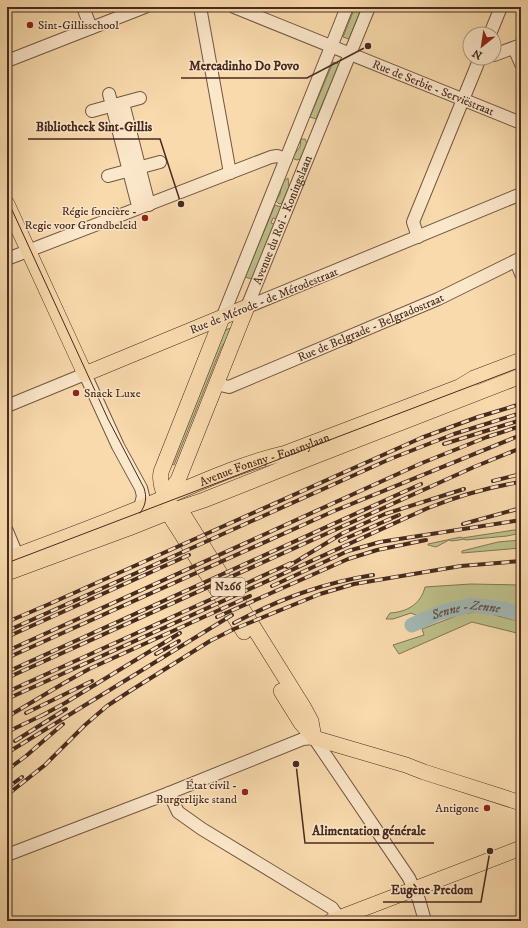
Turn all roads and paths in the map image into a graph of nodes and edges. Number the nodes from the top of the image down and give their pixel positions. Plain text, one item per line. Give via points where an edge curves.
1 (83, 7) edge
2 (145, 7) edge
3 (200, 7) edge
4 (234, 7) edge
5 (347, 7) edge
6 (369, 7) edge
7 (500, 7) edge
8 (493, 26) edge
9 (91, 28) junction
10 (331, 47) junction
11 (518, 47) edge
12 (502, 52) edge
13 (350, 54) junction
14 (7, 61) edge
15 (521, 64) edge
16 (477, 66) edge
17 (140, 98) dead end
18 (463, 99) junction
19 (114, 101) junction
20 (92, 111) dead end
21 (521, 123) edge
22 (286, 159) junction
23 (160, 162) dead end
24 (134, 169) junction
25 (230, 173) junction
26 (108, 176) dead end
27 (521, 194) edge
28 (137, 202) dead end
29 (7, 204) edge
30 (149, 205) junction
31 (418, 237) junction
32 (29, 251) junction
33 (7, 259) edge
34 (518, 259) edge
35 (521, 274) edge
36 (248, 307) junction
37 (222, 318) junction
38 (521, 360) edge
39 (85, 374) junction
40 (521, 376) edge
41 (216, 384) junction
42 (7, 406) edge
43 (165, 497) junction
44 (140, 508) junction
45 (174, 510) junction
46 (7, 531) edge
47 (12, 557) edge
48 (7, 573) edge
49 (314, 738) junction
50 (169, 793) junction
51 (521, 803) edge
52 (521, 848) edge
53 (7, 855) edge
54 (414, 889) junction
55 (335, 919) edge
56 (426, 921) edge

1 - 9 street
2 - 9 street
3 - 25 street
4 - 10 street, Rue de Serbie - Serviëstraat
5 - 10 street, Avenue du Roi - Koningslaan
6 - 13 street, Avenue du Roi - Koningslaan
7 - 8 street
9 - 14 street
10 - 13 street, Rue de Serbie - Serviëstraat
10 - 22 street, Avenue du Roi - Koningslaan
11 - 12 street
11 - 15 street
13 - 18 street, Rue de Serbie - Serviëstraat
13 - 36 street, Avenue du Roi - Koningslaan
16 - 18 street
17 - 19 street
18 - 21 street, Rue de Serbie - Serviëstraat
18 - 31 street via 413,222
19 - 20 street
19 - 24 street
22 - 25 street via 271,157
22 - 37 street, Avenue du Roi - Koningslaan
23 - 24 street
24 - 26 street
24 - 28 street
24 - 30 street
25 - 30 street
27 - 31 street, Rue de Mérode - de Mérodestraat
29 - 32 main road
30 - 32 street
31 - 36 street, Rue de Mérode - de Mérodestraat
32 - 33 street
32 - 39 main road
34 - 35 street
34 - 41 street, Rue de Belgrade - Belgradostraat via 438,299 229,387
36 - 37 main road, Rue de Mérode - de Mérodestraat
36 - 41 main road, Avenue du Roi - Koningslaan
37 - 39 main road, Rue de Mérode - de Mérodestraat
37 - 43 main road, Avenue du Roi - Koningslaan via 161,472 160,482
38 - 43 main road, Avenue Fonsny - Fonsnylaan via 474,378 459,387
39 - 42 street, Rue de Mérode - de Mérodestraat
39 - 44 street via 118,446 141,488 143,496
40 - 45 main road, Avenue Fonsny - Fonsnylaan
41 - 43 main road, Avenue du Roi - Koningslaan via 178,480
43 - 44 main road, Avenue Fonsny - Fonsnylaan
43 - 45 main road, Avenue du Roi - Koningslaan
44 - 47 main road, Avenue Fonsny - Fonsnylaan
45 - 48 main road, Avenue Fonsny - Fonsnylaan
45 - 49 main road, N266 via 172,518 301,723
46 - 47 street
49 - 50 street via 302,739
49 - 51 main road
49 - 54 street
50 - 53 street
50 - 55 street via 178,812 332,908
52 - 54 main road
54 - 55 main road
54 - 56 street

